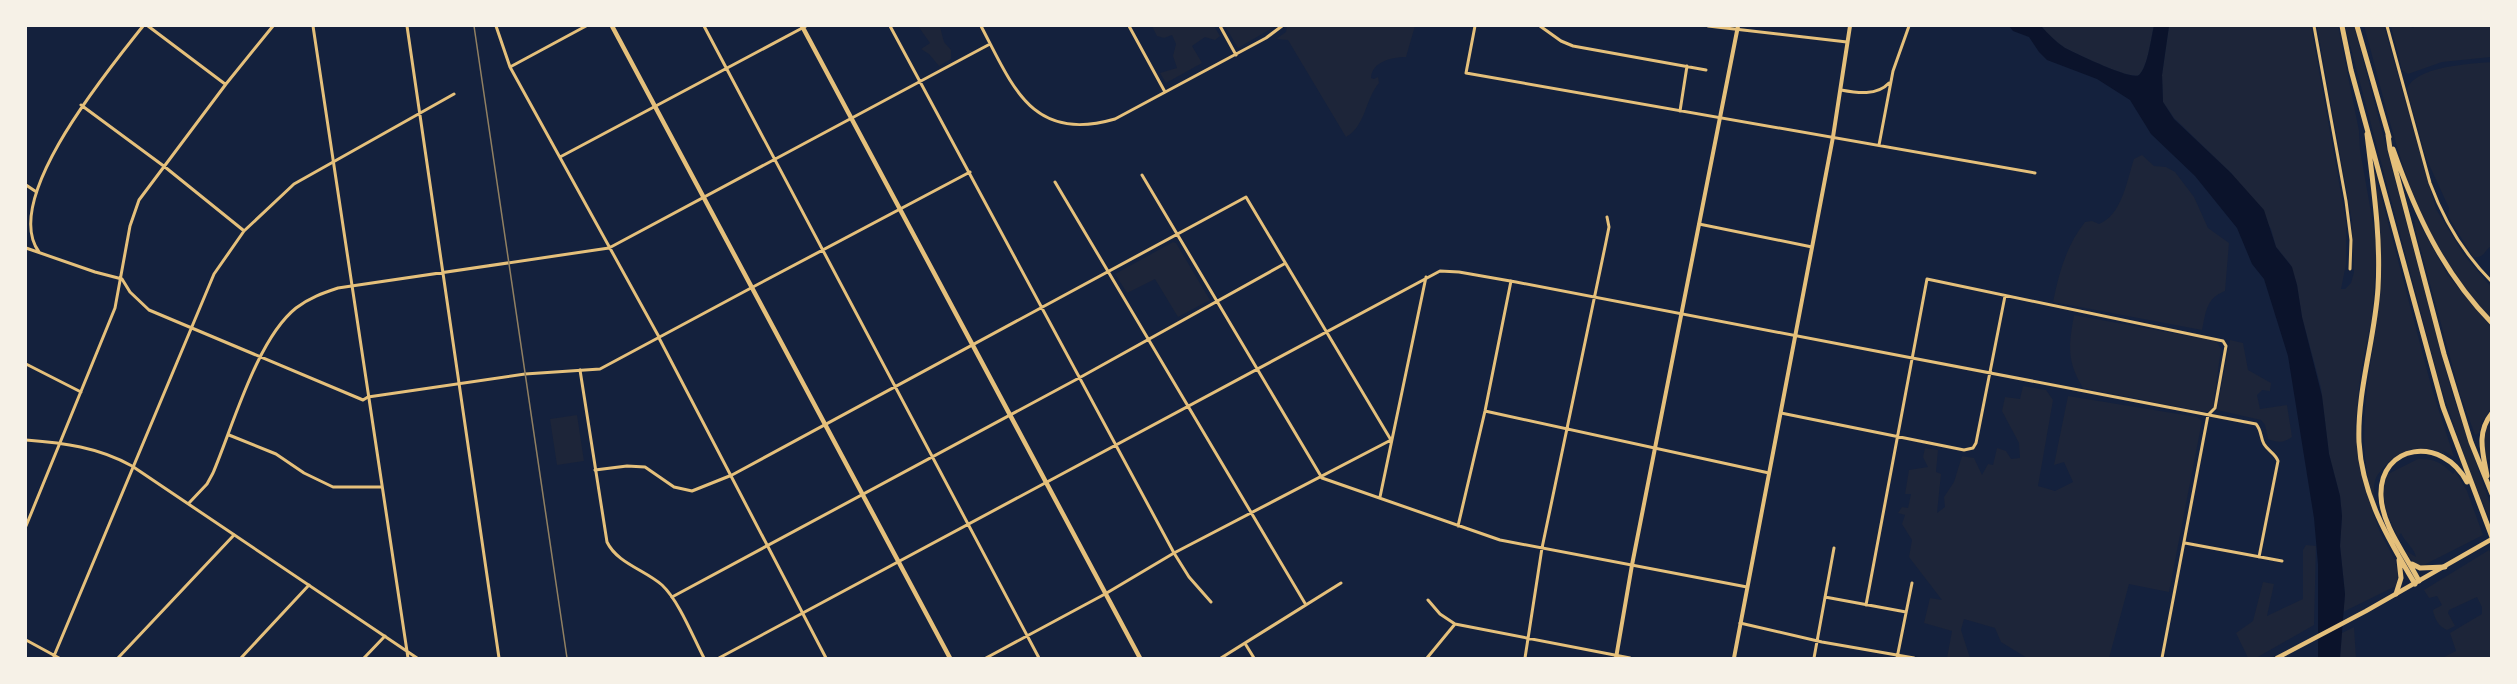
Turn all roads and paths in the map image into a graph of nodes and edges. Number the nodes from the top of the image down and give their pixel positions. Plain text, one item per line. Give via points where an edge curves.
1 (143, 26) edge
2 (148, 26) edge
3 (273, 26) edge
4 (313, 26) edge
5 (407, 26) edge
6 (496, 26) edge
7 (586, 26) edge
8 (612, 26) edge
9 (704, 26) edge
10 (804, 26) edge
11 (890, 26) edge
12 (981, 26) edge
13 (1129, 26) edge
14 (1220, 26) edge
15 (1282, 26) edge
16 (1475, 26) edge
17 (1540, 26) edge
18 (1708, 26) edge
19 (1850, 26) edge
20 (1909, 26) edge
21 (2314, 26) edge
22 (2342, 26) edge
23 (2357, 26) edge
24 (2387, 26) edge
25 (1738, 27) edge
26 (1847, 42) junction
27 (990, 44) junction
28 (1236, 55) junction
29 (1687, 66) junction
30 (510, 67) junction
31 (727, 68) junction
32 (1706, 69) dead end
33 (920, 81) junction
34 (1890, 82) junction
35 (226, 84) junction
36 (1840, 90) junction
37 (1165, 92) junction
38 (454, 94) dead end
39 (81, 105) junction
40 (656, 106) junction
41 (1680, 111) junction
42 (420, 115) junction
43 (1720, 118) junction
44 (2365, 118) junction
45 (852, 119) junction
46 (2388, 135) junction
47 (1833, 137) junction
48 (1879, 145) junction
49 (560, 158) junction
50 (776, 160) junction
51 (334, 161) junction
52 (165, 167) junction
53 (970, 172) junction
54 (2035, 174) dead end
55 (1142, 175) dead end
56 (1055, 182) dead end
57 (26, 184) edge
58 (35, 191) junction
59 (704, 198) junction
60 (899, 209) junction
61 (1607, 217) dead end
62 (1699, 224) junction
63 (244, 231) junction
64 (1177, 234) junction
65 (1812, 247) junction
66 (26, 248) edge
67 (609, 248) junction
68 (824, 250) junction
69 (41, 254) junction
70 (1285, 264) junction
71 (2350, 269) dead end
72 (1109, 272) junction
73 (443, 273) junction
74 (1426, 277) junction
75 (122, 279) junction
76 (1511, 281) junction
77 (2492, 282) edge
78 (352, 287) junction
79 (751, 288) junction
80 (2005, 296) junction
81 (1595, 297) junction
82 (1217, 302) junction
83 (1042, 308) junction
84 (1682, 314) junction
85 (2492, 323) edge
86 (191, 329) junction
87 (1326, 331) junction
88 (1795, 336) junction
89 (659, 337) junction
90 (1148, 339) junction
91 (973, 345) junction
92 (260, 357) junction
93 (1912, 358) junction
94 (26, 364) edge
95 (1257, 369) junction
96 (580, 370) junction
97 (1989, 373) junction
98 (1079, 378) junction
99 (460, 384) junction
100 (894, 388) junction
101 (81, 392) junction
102 (368, 397) junction
103 (1188, 405) junction
104 (1485, 411) junction
105 (2492, 412) edge
106 (1009, 413) junction
107 (1781, 413) junction
108 (2208, 415) junction
109 (825, 424) junction
110 (1567, 429) junction
111 (230, 435) junction
112 (1898, 436) junction
113 (26, 440) edge
114 (1391, 440) junction
115 (60, 442) junction
116 (1115, 446) junction
117 (1655, 448) junction
118 (930, 456) junction
119 (132, 466) junction
120 (595, 470) junction
121 (1769, 473) junction
122 (732, 475) junction
123 (1322, 477) junction
124 (1046, 484) junction
125 (381, 487) junction
126 (2490, 491) edge
127 (862, 493) junction
128 (1380, 497) junction
129 (189, 503) junction
130 (1252, 515) junction
131 (2483, 516) junction
132 (967, 525) junction
133 (26, 526) edge
134 (1458, 526) junction
135 (234, 534) junction
136 (2492, 538) edge
137 (2184, 543) junction
138 (768, 544) junction
139 (1542, 548) junction
140 (1834, 548) dead end
141 (1174, 553) junction
142 (2398, 555) junction
143 (2259, 557) junction
144 (2282, 561) dead end
145 (899, 563) junction
146 (2410, 564) junction
147 (1632, 565) junction
148 (2445, 567) junction
149 (1341, 582) dead end
150 (2417, 582) junction
151 (1912, 583) dead end
152 (309, 585) junction
153 (1747, 587) junction
154 (1105, 594) junction
155 (2396, 594) junction
156 (672, 597) junction
157 (1825, 597) junction
158 (1428, 600) dead end
159 (1211, 602) dead end
160 (1306, 605) junction
161 (1866, 605) junction
162 (1906, 612) junction
163 (803, 614) junction
164 (1740, 623) junction
165 (1455, 624) junction
166 (385, 636) junction
167 (1028, 637) junction
168 (1528, 638) junction
169 (26, 640) edge
170 (1817, 641) junction
171 (1245, 644) junction
172 (407, 652) junction
173 (54, 656) junction
174 (1617, 657) edge
175 (1897, 657) edge
176 (59, 658) edge
177 (118, 658) edge
178 (241, 658) edge
179 (364, 658) edge
180 (408, 658) edge
181 (417, 658) edge
182 (499, 658) edge
183 (704, 658) edge
184 (719, 658) edge
185 (826, 658) edge
186 (950, 658) edge
187 (986, 658) edge
188 (1039, 658) edge
189 (1140, 658) edge
190 (1221, 658) edge
191 (1254, 658) edge
192 (1427, 658) edge
193 (1525, 658) edge
194 (1630, 658) edge
195 (1734, 658) edge
196 (1814, 658) edge
197 (1914, 658) edge
198 (2162, 658) edge
199 (2277, 658) edge

1 - 39 street
2 - 35 street
3 - 35 street
4 - 51 street
5 - 42 street
6 - 30 street
7 - 30 street
8 - 40 main road
9 - 31 street
10 - 31 street
10 - 45 main road
11 - 33 street
12 - 27 street
13 - 37 street
14 - 28 street
15 - 28 street
16 - 41 street via 1466,73
17 - 29 street via 1574,46
18 - 25 street
19 - 26 main road
20 - 34 street
21 - 71 street via 2346,201
22 - 44 highway
23 - 46 highway
24 - 77 street via 2438,206 2456,239
25 - 26 street
25 - 43 main road
26 - 36 main road
27 - 33 street
27 - 37 street via 1011,85 1036,111 1055,120 1088,126 1103,123
28 - 37 street
29 - 32 street
29 - 41 street
30 - 49 street
31 - 40 street
31 - 50 street
33 - 45 street
33 - 53 street
34 - 36 street via 1877,91
34 - 48 street
35 - 52 street
36 - 47 main road
38 - 42 street
39 - 52 street
39 - 58 street via 53,147
40 - 49 street
40 - 59 main road
41 - 43 street
42 - 51 street
42 - 73 street
43 - 47 street
43 - 62 main road
44 - 131 highway via 2443,407
44 - 142 highway via 2379,259 2359,440 2373,508
45 - 50 street
45 - 60 main road
46 - 85 highway via 2408,192 2439,256
46 - 126 highway via 2444,354
47 - 48 street
47 - 65 main road
48 - 54 street
49 - 67 street
50 - 59 street
50 - 68 street
51 - 63 street via 294,184
51 - 78 street
52 - 63 street
52 - 75 street via 135,209
53 - 60 street
53 - 83 street
55 - 64 street
56 - 72 street
57 - 58 street
58 - 69 street via 28,228 33,245
59 - 67 street
59 - 79 main road
60 - 68 street
60 - 91 main road
61 - 81 street via 1610,226
62 - 65 street
62 - 84 main road
63 - 86 street via 214,274
64 - 70 street via 1246,197
64 - 72 street
64 - 82 street
65 - 88 main road
66 - 69 street
67 - 73 street
67 - 89 street
68 - 79 street
68 - 100 street
69 - 75 street
70 - 82 street
70 - 87 street
72 - 83 street
72 - 90 street
73 - 78 street
73 - 99 street
74 - 76 street via 1449,271
74 - 87 street
74 - 114 street
75 - 86 street via 149,310
75 - 101 street via 108,328
76 - 81 street
76 - 104 street
78 - 92 street via 320,294 297,307 273,334
78 - 102 street
79 - 89 street
79 - 109 main road
80 - 93 street via 1927,279
80 - 97 street
80 - 108 street via 2223,341 2226,346 2215,408
81 - 84 street
81 - 110 street
82 - 90 street
82 - 95 street
83 - 91 street
83 - 98 street
84 - 88 street
84 - 117 main road
86 - 92 street
86 - 119 street
87 - 95 street
87 - 114 street
88 - 93 street
88 - 107 main road
89 - 96 street via 600,369
89 - 122 street
90 - 98 street
90 - 103 street
91 - 100 street
91 - 106 main road
92 - 102 street via 363,400
92 - 111 street
93 - 97 street
93 - 112 street
94 - 101 street
95 - 103 street
95 - 123 street
96 - 99 street
96 - 120 street
97 - 108 street
97 - 112 street via 1973,448 1964,450
98 - 106 street
98 - 116 street
99 - 102 street
99 - 182 street
100 - 109 street
100 - 118 street
101 - 115 street
102 - 125 street
103 - 116 street
103 - 130 street
104 - 110 street
104 - 134 street
105 - 126 highway via 2481,438
106 - 118 street
106 - 124 main road
107 - 112 street
107 - 121 main road
108 - 137 street
108 - 143 street via 2256,424 2264,444 2277,456
109 - 122 street
109 - 127 main road
110 - 117 street
110 - 139 street
111 - 125 street via 276,454 333,487
111 - 129 street via 207,484
112 - 161 street
113 - 115 street
114 - 123 street
114 - 128 street
115 - 119 street via 100,451
115 - 133 street
116 - 124 street
116 - 141 street
117 - 121 street
117 - 147 main road
118 - 127 street
118 - 132 street
119 - 129 street
119 - 173 street
120 - 122 street via 645,467 674,487 692,491
120 - 156 street via 609,547 655,579
121 - 153 main road
122 - 138 street
123 - 128 street
123 - 130 street
124 - 132 street
124 - 154 main road
125 - 172 street
127 - 138 street
127 - 145 main road
128 - 134 street
129 - 135 street
130 - 141 street
130 - 160 street
131 - 136 highway
131 - 146 highway via 2463,475 2445,457 2422,450 2397,460 2383,478 2381,502
132 - 145 street
132 - 167 street
134 - 139 street
135 - 152 street
135 - 177 street
136 - 148 main road
137 - 143 street
137 - 198 street
138 - 156 street
138 - 163 street
139 - 147 street
139 - 168 street
140 - 157 street
141 - 154 street
141 - 159 street
142 - 150 highway
142 - 155 highway via 2401,578
143 - 144 street
145 - 163 street
145 - 186 main road
146 - 148 highway via 2420,568
146 - 150 highway
147 - 153 street
147 - 174 main road
148 - 150 main road
149 - 160 street
150 - 155 main road
151 - 162 street
152 - 166 street
152 - 178 street
153 - 164 main road
154 - 167 street
154 - 189 main road
155 - 199 main road
156 - 183 street
157 - 161 street
157 - 170 street
158 - 165 street
160 - 171 street
161 - 162 street
162 - 175 street
163 - 184 street
163 - 185 street
164 - 170 street
164 - 195 main road
165 - 168 street
165 - 192 street
166 - 172 street
166 - 179 street
167 - 187 street
167 - 188 street
168 - 174 street
168 - 193 street
169 - 173 street
170 - 175 street
170 - 196 street
171 - 190 street
171 - 191 street
172 - 180 street
172 - 181 street
173 - 176 street
174 - 194 street
175 - 197 street

